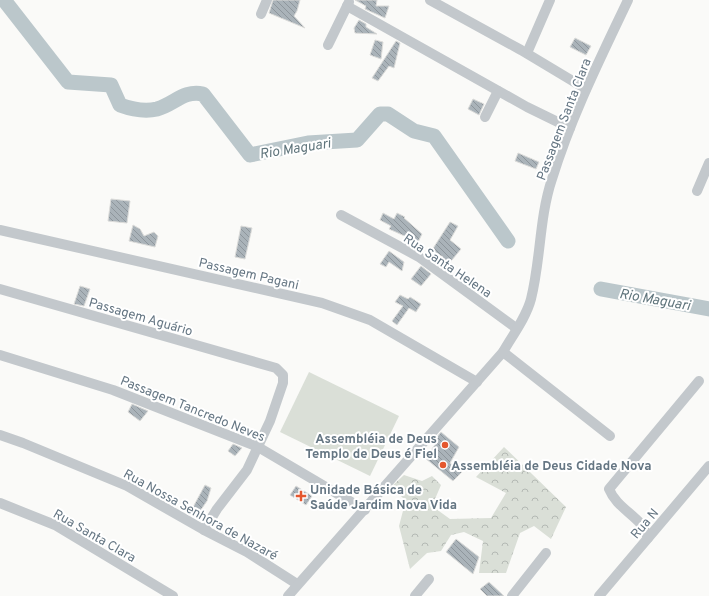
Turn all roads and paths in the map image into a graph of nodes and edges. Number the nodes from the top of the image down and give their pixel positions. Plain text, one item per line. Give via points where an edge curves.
1 (267, 0) edge
2 (550, 0) edge
3 (628, 0) edge
4 (434, 1) edge
5 (348, 3) edge
6 (261, 14) dead end
7 (328, 45) dead end
8 (526, 53) junction
9 (586, 89) junction
10 (498, 91) junction
11 (485, 117) dead end
12 (570, 128) junction
13 (709, 163) edge
14 (697, 192) dead end
15 (341, 215) dead end
16 (0, 230) edge
17 (0, 289) edge
18 (516, 328) junction
19 (503, 352) junction
20 (0, 355) edge
21 (699, 381) dead end
22 (477, 382) junction
23 (0, 435) edge
24 (610, 436) dead end
25 (258, 447) junction
26 (709, 466) edge
27 (0, 503) edge
28 (365, 510) junction
29 (204, 530) junction
30 (648, 538) junction
31 (546, 553) dead end
32 (429, 579) dead end
33 (297, 584) junction
34 (173, 596) edge
35 (288, 596) edge
36 (415, 596) edge
37 (512, 596) edge
38 (599, 596) edge

1 - 6 street
2 - 8 street
3 - 9 street, Passagem Santa Clara
4 - 8 street
5 - 7 street
5 - 10 street
8 - 9 street
9 - 12 street, Passagem Santa Clara
10 - 11 street
10 - 12 street
12 - 18 street, Passagem Santa Clara via 551,180 531,300
13 - 14 street
15 - 18 street, Rua Santa Helena via 418,257
16 - 22 street, Passagem Pagani via 322,303 356,314 384,327
17 - 25 street, Passagem Aguário via 276,368 283,375 283,383
18 - 19 street, Passagem Santa Clara
19 - 22 street, Passagem Santa Clara
19 - 24 street
20 - 25 street, Passagem Tancredo Neves via 113,390
21 - 30 street via 609,489 621,506 642,525
22 - 28 street, Passagem Santa Clara
23 - 29 street, Rua Nossa Senhora de Nazaré via 127,486
25 - 28 street, Passagem Tancredo Neves
25 - 29 street via 246,470
26 - 30 street, Rua N
27 - 34 street, Rua Santa Clara via 55,525
28 - 33 street, Passagem Santa Clara
29 - 33 street, Rua Nossa Senhora de Nazaré via 247,552
30 - 38 street, Rua N
31 - 37 street
32 - 36 street
33 - 35 street, Passagem Santa Clara

